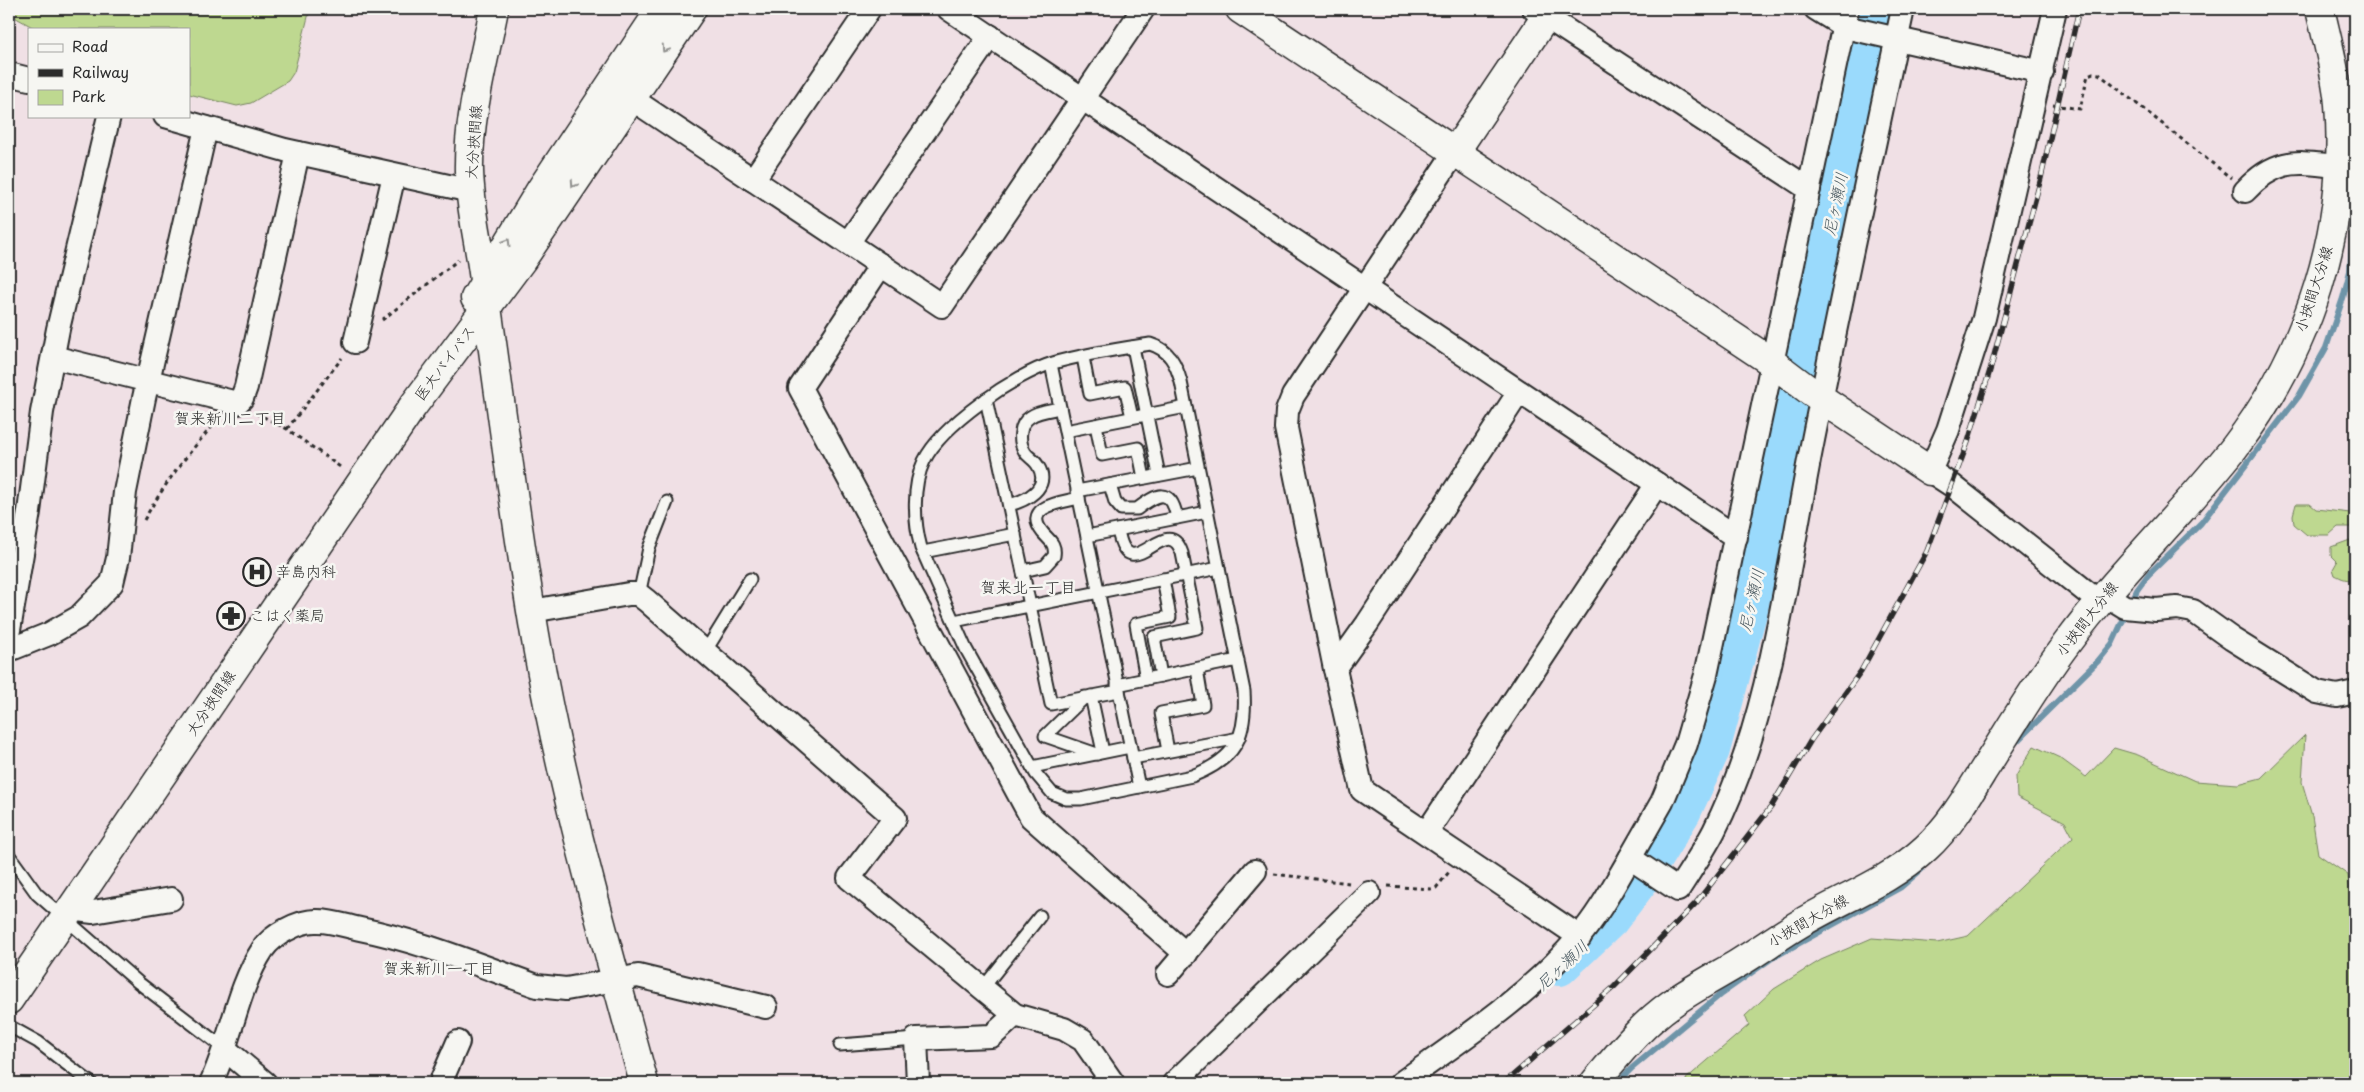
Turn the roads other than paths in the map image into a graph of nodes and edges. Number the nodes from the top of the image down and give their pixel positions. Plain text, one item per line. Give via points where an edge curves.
1 (494, 9) edge
2 (661, 9) edge
3 (692, 9) edge
4 (868, 9) edge
5 (949, 9) edge
6 (1143, 9) edge
7 (1240, 9) edge
8 (1816, 9) edge
9 (1903, 9) edge
10 (2055, 9) edge
11 (2320, 9) edge
12 (1544, 11) edge
13 (1845, 21) edge
14 (990, 36) junction
15 (1896, 38) junction
16 (2042, 72) junction
17 (9, 74) edge
18 (28, 80) edge
19 (621, 92) junction
20 (1082, 98) junction
21 (109, 118) edge
22 (172, 118) edge
23 (206, 128) junction
24 (1455, 152) junction
25 (298, 153) junction
26 (2349, 167) edge
27 (394, 175) junction
28 (752, 180) junction
29 (1809, 189) junction
30 (471, 191) junction
31 (2245, 191) road end
32 (848, 243) junction
33 (881, 265) junction
34 (1364, 287) junction
35 (486, 294) junction
36 (355, 342) dead end
37 (1133, 346) junction
38 (52, 357) junction
39 (1083, 357) junction
40 (1051, 364) junction
41 (1776, 366) junction
42 (149, 380) junction
43 (1519, 392) junction
44 (1816, 395) junction
45 (986, 399) junction
46 (413, 406) joint
47 (1186, 406) junction
48 (1060, 408) junction
49 (1147, 414) junction
50 (1132, 417) junction
51 (1096, 424) junction
52 (1065, 431) junction
53 (1198, 468) junction
54 (1930, 470) junction
55 (1159, 475) junction
56 (1144, 478) junction
57 (1657, 484) junction
58 (1110, 485) junction
59 (1078, 495) junction
60 (667, 502) dead end
61 (1009, 505) junction
62 (1207, 512) junction
63 (1177, 518) junction
64 (1118, 530) junction
65 (1015, 534) junction
66 (1086, 536) junction
67 (1736, 537) junction
68 (923, 552) junction
69 (1219, 568) junction
70 (1023, 571) junction
71 (1187, 574) junction
72 (750, 579) dead end
73 (1163, 579) junction
74 (1100, 592) junction
75 (639, 595) junction
76 (2101, 597) junction
77 (1030, 606) junction
78 (532, 611) junction
79 (954, 621) junction
80 (9, 630) edge
81 (9, 650) edge
82 (705, 652) junction
83 (1238, 660) junction
84 (1197, 668) junction
85 (1335, 669) junction
86 (1161, 676) junction
87 (1146, 679) junction
88 (1118, 688) junction
89 (2355, 692) edge
90 (1088, 697) junction
91 (1239, 738) junction
92 (1168, 751) junction
93 (1132, 752) junction
94 (1100, 753) junction
95 (1032, 767) junction
96 (1138, 787) junction
97 (1427, 832) junction
98 (9, 855) edge
99 (1636, 862) junction
100 (1255, 871) dead end
101 (1370, 893) dead end
102 (171, 899) dead end
103 (67, 914) junction
104 (1040, 916) dead end
105 (1580, 937) junction
106 (1186, 954) junction
107 (1168, 974) dead end
108 (616, 979) junction
109 (982, 988) junction
110 (9, 1000) edge
111 (766, 1007) dead end
112 (1015, 1015) junction
113 (9, 1026) edge
114 (916, 1040) junction
115 (458, 1042) dead end
116 (840, 1045) dead end
117 (225, 1049) junction
118 (1185, 1079) edge
119 (91, 1083) edge
120 (211, 1083) edge
121 (265, 1083) edge
122 (442, 1083) edge
123 (644, 1083) edge
124 (918, 1083) edge
125 (1113, 1083) edge
126 (1401, 1083) edge
127 (1594, 1083) edge

1 - 30 main road, 大分挾間線 via 472,124
2 - 19 main road, 医大バイパス
3 -> 19 main road, 医大バイパス
4 - 28 street
5 - 14 street
6 - 20 street
7 - 24 main road
8 - 13 street
9 - 15 street
10 - 16 street
11 - 26 main road, 小挾間大分線
12 - 24 main road
12 - 29 street
13 - 15 street
13 - 29 street
14 - 20 street
14 - 32 street
15 - 16 street
15 - 44 street
16 - 54 street via 1984,318 1948,430
17 - 18 street
19 - 28 street
19 - 35 main road, 医大バイパス via 531,204
20 - 33 street via 942,306
20 - 34 street
21 - 38 street
22 - 23 street
23 - 25 street
23 - 42 street
24 - 34 street
24 - 41 main road
25 - 27 street
25 - 42 street via 242,398 237,403
26 - 31 street via 2289,163 2270,169
26 - 76 main road, 小挾間大分線 via 2338,198 2316,294 2280,379 2233,449
27 - 30 street
27 - 36 street
28 - 32 street
29 - 41 street
30 - 35 main road, 大分挾間線
32 - 33 street
33 - 106 street via 800,388 1031,817
34 - 43 street
34 - 85 street via 1293,396 1286,421
35 - 46 main road, 医大バイパス
35 - 78 main road, 大分挾間線
37 - 39 lane
37 - 47 lane via 1150,344 1168,354 1179,373
37 - 49 lane
38 - 42 street
38 - 80 street
39 - 40 lane
39 - 50 lane via 1090,394 1125,387
40 - 45 lane via 1023,376
40 - 48 lane
41 - 44 main road
41 - 67 street
42 - 81 street via 125,492 118,558 112,582 79,617 49,634
43 - 57 street
43 - 85 street
44 - 54 main road
44 - 99 street via 1771,660 1758,712 1732,788 1714,832 1678,890
45 - 61 lane
45 - 68 lane via 938,441 924,461 916,493 918,535
46 - 103 main road, 大分挾間線
47 - 49 lane
47 - 53 lane
48 - 52 lane
48 - 61 lane via 1030,417 1024,424 1022,446 1041,472 1040,484 1032,496
49 - 50 lane
49 - 55 lane
50 - 51 lane
51 - 52 lane
51 - 56 lane via 1102,455 1138,448
52 - 59 lane
53 - 55 lane
53 - 62 lane
54 - 76 street
55 - 56 lane
56 - 58 lane
57 - 67 street
57 - 97 street
58 - 59 lane
58 - 63 lane via 1115,502 1121,509 1137,509 1147,500 1161,495 1172,502
59 - 66 lane
59 - 70 lane via 1049,504 1040,512 1039,527 1053,544 1054,556 1045,566
60 - 75 lane via 649,548
61 - 65 lane
62 - 63 lane
62 - 69 lane
63 - 64 lane
64 - 66 lane
64 - 71 lane via 1122,546 1132,554 1144,553 1161,540 1174,541 1180,546
65 - 68 lane
65 - 70 lane
66 - 74 lane
67 - 99 street via 1712,650 1686,744
68 - 79 lane
69 - 71 lane
69 - 83 lane
70 - 77 lane
71 - 73 lane
71 - 86 lane via 1197,628 1154,637
72 - 82 lane
73 - 74 lane
73 - 87 lane via 1170,617 1136,624
74 - 77 lane
74 - 88 lane
75 - 78 street
75 - 82 street
76 - 89 street via 2125,607 2193,611 2226,636 2317,692 2337,696
76 - 127 main road, 小挾間大分線 via 2036,686 1956,813 1928,847 1886,878 1802,922 1670,1004 1631,1040
77 - 79 lane
77 - 90 lane via 1051,704
78 - 108 main road, 大分挾間線 via 565,784
79 - 95 lane via 975,666
82 - 109 street via 895,818 849,878
83 - 84 lane
83 - 91 lane via 1246,714
84 - 86 lane
84 - 92 lane via 1203,706 1161,713
85 - 97 street via 1362,790
86 - 87 lane
87 - 88 lane
88 - 90 lane
88 - 93 lane
90 - 94 lane
90 - 94 lane via 1044,736
91 - 92 lane
91 - 96 lane via 1229,754 1204,771
92 - 93 lane
93 - 94 lane
93 - 96 lane
94 - 95 lane
95 - 96 lane via 1052,793 1066,799
97 - 105 street
98 - 103 lane via 36,894
99 - 105 street
100 - 106 street
101 - 118 street
102 - 103 street
103 - 110 main road, 大分挾間線
103 - 117 lane via 139,983
104 - 109 lane
105 - 126 street via 1528,988
106 - 107 street
108 - 111 street via 650,978
108 - 117 street via 551,989 397,936 324,921 308,922 285,932 263,948 235,1014
108 - 123 main road, 大分挾間線
109 - 112 street
112 - 114 street via 992,1036
112 - 125 street via 1075,1034 1083,1040
113 - 119 lane via 45,1047
114 - 116 lane
114 - 124 street
115 - 122 street
117 - 120 street
117 - 121 street

